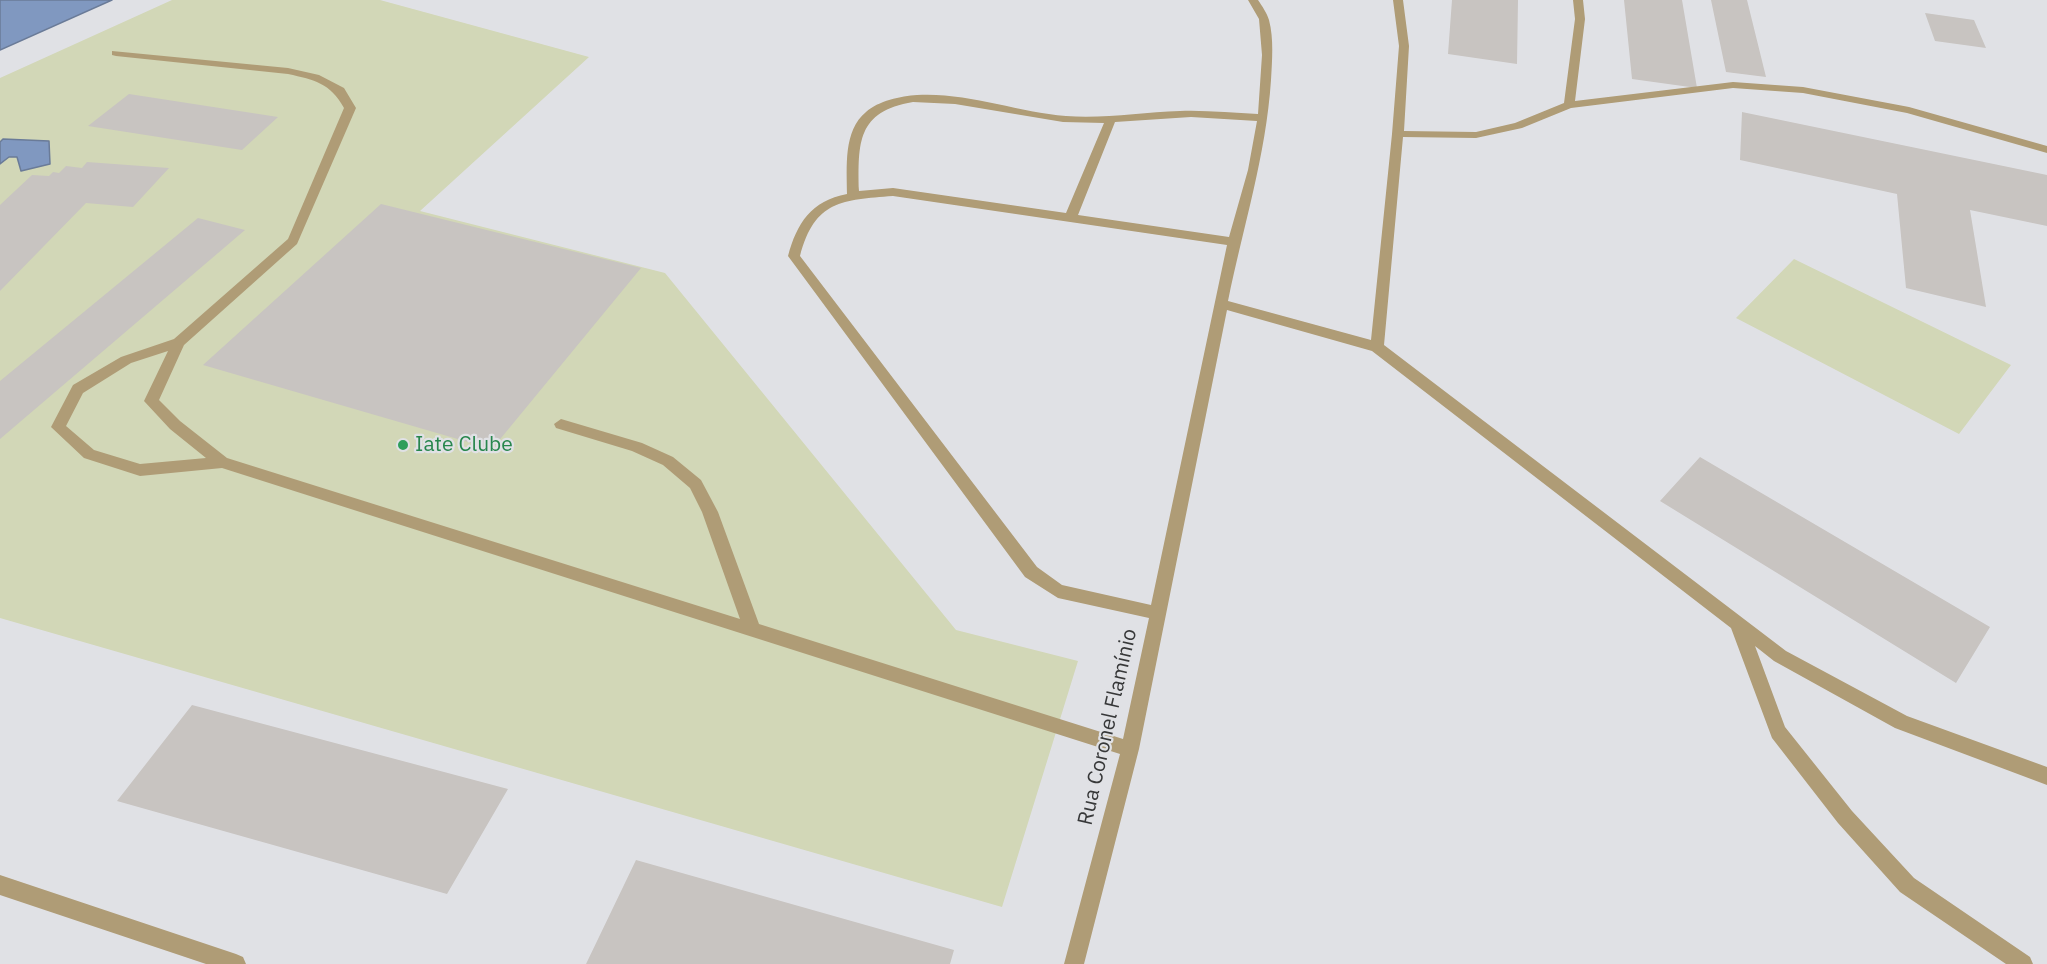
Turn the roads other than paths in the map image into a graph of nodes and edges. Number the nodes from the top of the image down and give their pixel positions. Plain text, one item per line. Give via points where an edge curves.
1 (1253, 0) edge
2 (1398, 0) edge
3 (1578, 0) edge
4 (116, 53) dead end
5 (1569, 105) junction
6 (1263, 118) junction
7 (1110, 121) junction
8 (1398, 134) junction
9 (2047, 150) edge
10 (853, 195) junction
11 (1070, 219) junction
12 (1234, 242) junction
13 (1221, 304) junction
14 (179, 342) junction
15 (1377, 347) junction
16 (561, 423) dead end
17 (222, 462) junction
18 (1157, 613) junction
19 (1737, 622) junction
20 (752, 629) junction
21 (1130, 749) junction
22 (2047, 776) edge
23 (0, 885) edge
24 (236, 964) edge
25 (1074, 964) edge
26 (2023, 964) edge

1 - 6 street, Rua Coronel Flamínio via 1264,19 1267,55
2 - 8 street via 1404,46
3 - 5 street via 1580,19
4 - 14 street via 288,71 319,78 340,90 350,108 292,241
5 - 8 street via 1518,126 1476,135
5 - 9 street via 1733,85 1768,86 1909,110
6 - 7 street via 1182,114
6 - 12 street, Rua Coronel Flamínio via 1254,170
7 - 10 street via 1062,119 917,98 888,105 870,114 857,132
7 - 11 street
8 - 15 street
10 - 11 street via 893,192
10 - 18 street via 829,202 808,217 794,256 1031,572 1058,591
11 - 12 street
12 - 13 street, Rua Coronel Flamínio
13 - 15 street
13 - 18 street, Rua Coronel Flamínio
14 - 17 street via 152,401
14 - 17 street via 126,360 78,388 58,427 89,454 140,470
15 - 19 street
16 - 20 street via 668,461 696,484
17 - 20 street
18 - 21 street, Rua Coronel Flamínio
19 - 22 street via 1780,656 1901,722
19 - 26 street via 1778,732 1845,817 1907,885
20 - 21 street
21 - 25 street, Rua Coronel Flamínio
23 - 24 street

